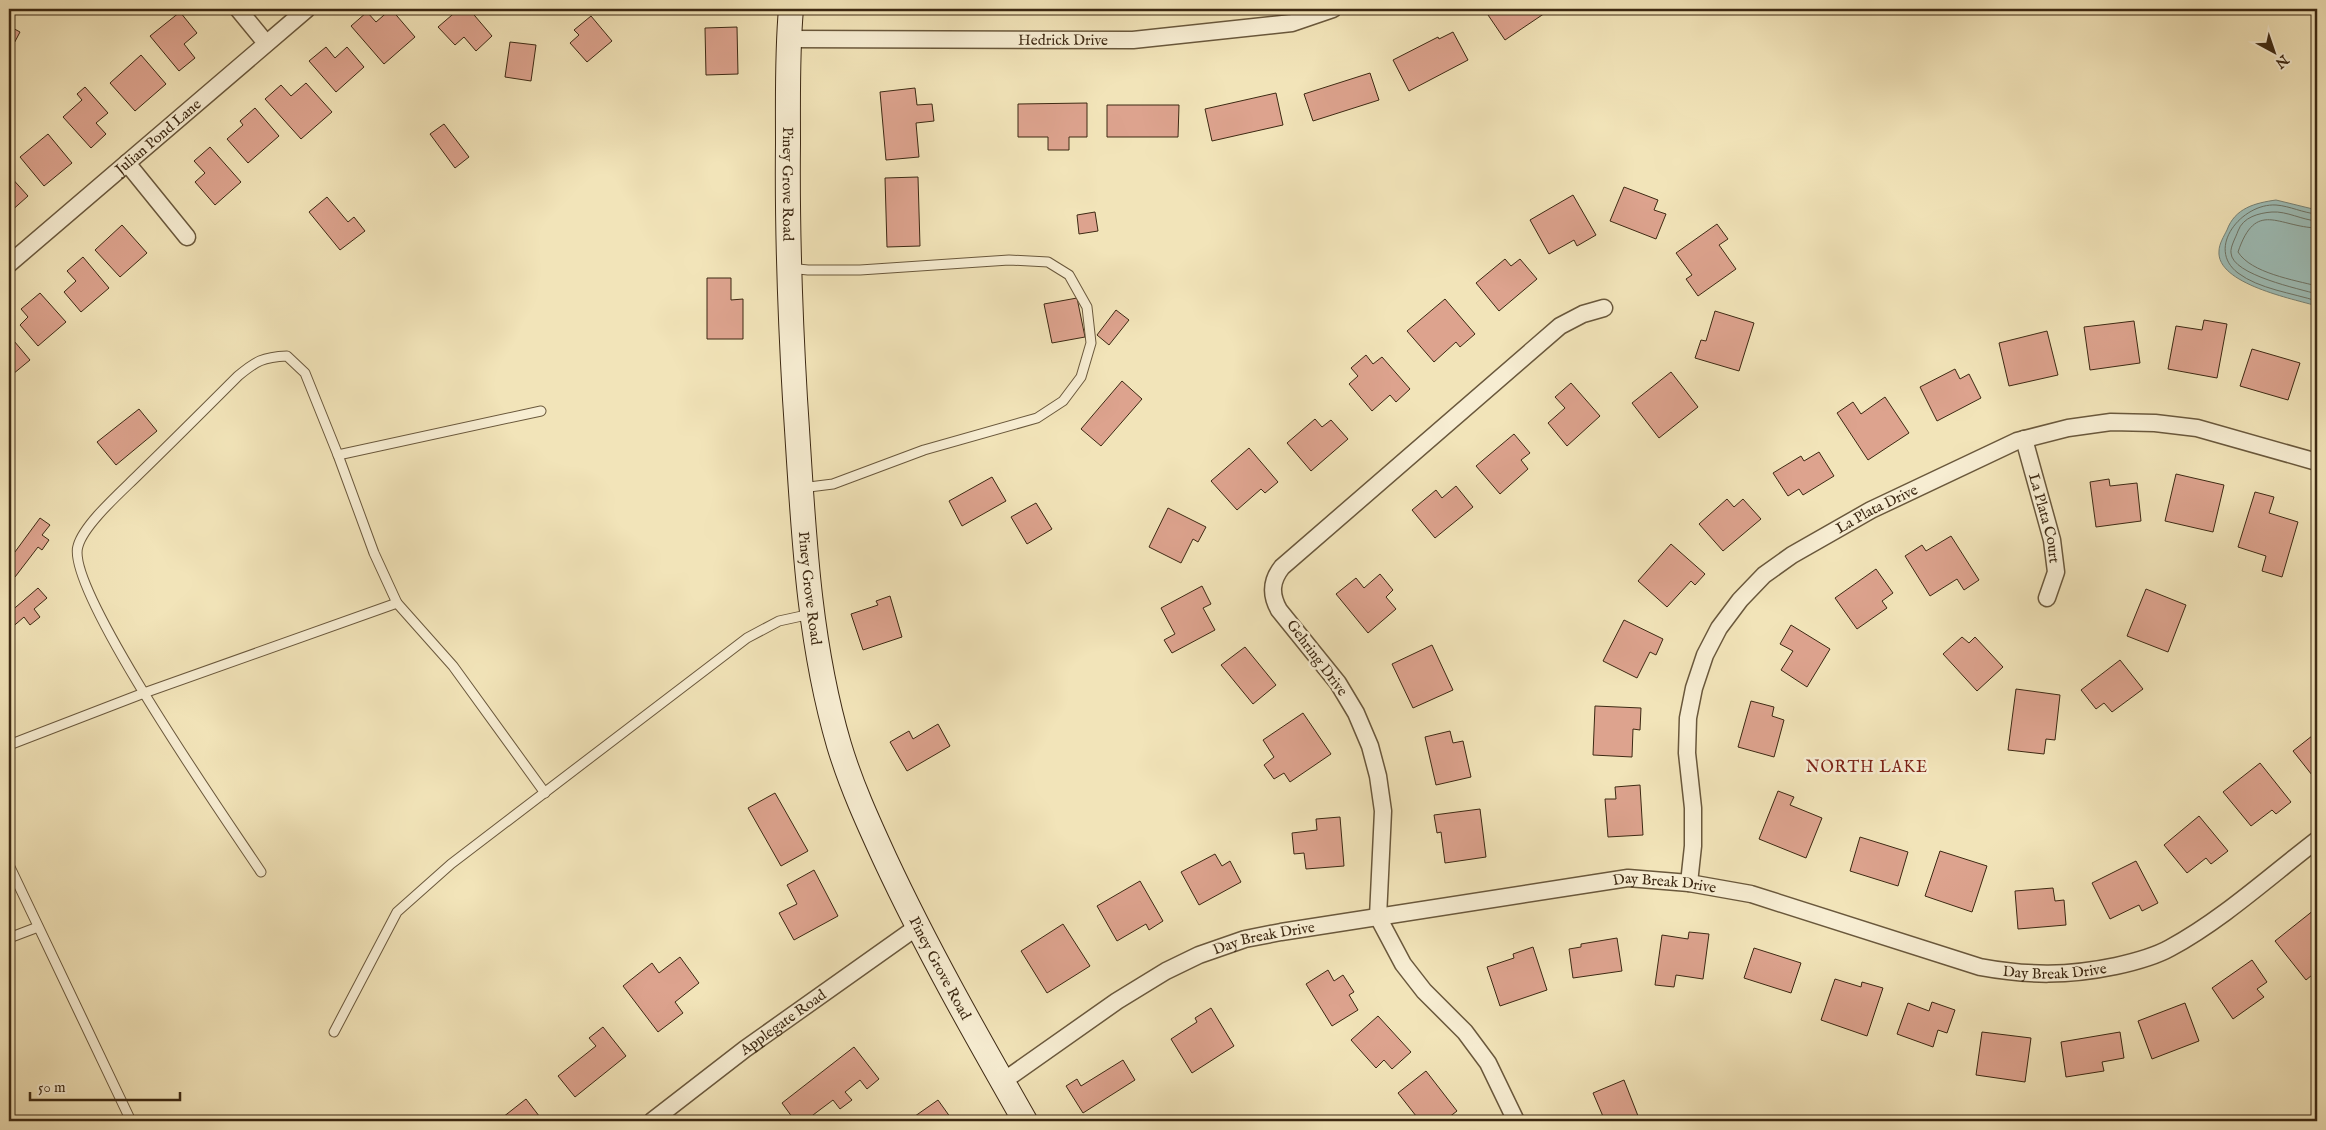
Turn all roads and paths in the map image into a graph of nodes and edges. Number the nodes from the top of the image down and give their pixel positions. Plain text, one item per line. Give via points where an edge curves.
1 (238, 9) edge
2 (307, 9) edge
3 (791, 9) edge
4 (1334, 9) edge
5 (788, 38) junction
6 (266, 43) junction
7 (126, 163) junction
8 (187, 236) dead end
9 (9, 264) edge
10 (788, 268) junction
11 (1604, 308) dead end
12 (541, 410) dead end
13 (2024, 439) junction
14 (338, 455) junction
15 (2317, 462) edge
16 (801, 488) junction
17 (2047, 598) dead end
18 (397, 603) junction
19 (812, 614) junction
20 (144, 693) junction
21 (9, 745) edge
22 (545, 793) junction
23 (2317, 840) edge
24 (9, 865) edge
25 (261, 872) dead end
26 (1689, 883) junction
27 (1378, 917) junction
28 (38, 927) junction
29 (916, 927) junction
30 (9, 938) edge
31 (334, 1032) dead end
32 (1002, 1082) junction
33 (131, 1121) edge
34 (652, 1121) edge
35 (1025, 1121) edge
36 (1516, 1121) edge

1 - 6 street
2 - 6 street, Julian Pond Lane
3 - 5 main road, Piney Grove Road
4 - 5 street, Hedrick Drive via 1292,23 1133,40
5 - 10 main road, Piney Grove Road
6 - 7 street, Julian Pond Lane
7 - 8 street
7 - 9 street, Julian Pond Lane
10 - 16 main road, Piney Grove Road
10 - 16 lane via 860,270 982,261 1048,262 1069,275 1087,307 1090,343 1081,377 1062,401 1037,418 924,450 833,484
11 - 27 street, Gehring Drive via 1560,326 1275,576 1274,601 1338,683 1370,746 1383,811
12 - 14 lane
13 - 15 street, La Plata Drive via 2111,422 2155,423 2197,428
13 - 17 street, La Plata Court via 2052,540 2056,572
13 - 26 street, La Plata Drive via 1871,510 1792,555 1764,575 1740,600 1719,628 1705,655 1688,718 1687,753 1693,808
14 - 18 lane via 374,553
14 - 20 lane via 305,372 287,356 268,357 254,362 238,376 110,502 83,534 77,547 78,566 88,592
16 - 19 main road, Piney Grove Road
18 - 20 lane
18 - 22 lane via 454,666
19 - 22 lane via 779,621 747,638
19 - 29 main road, Piney Grove Road via 822,682 840,748 863,810
20 - 21 lane
20 - 25 lane
22 - 31 lane via 451,864 397,912
23 - 26 street, Day Break Drive via 2199,931 2168,949 2132,962 2056,975 2017,974 1980,967 1751,894
24 - 28 lane
26 - 27 street, Day Break Drive via 1628,878
27 - 32 street, Day Break Drive via 1244,939 1199,955 1118,1001
27 - 36 street via 1403,964 1424,991 1465,1032 1488,1064
28 - 30 lane
28 - 33 lane
29 - 32 main road, Piney Grove Road
29 - 34 street, Applegate Road via 745,1049
32 - 35 main road, Piney Grove Road

